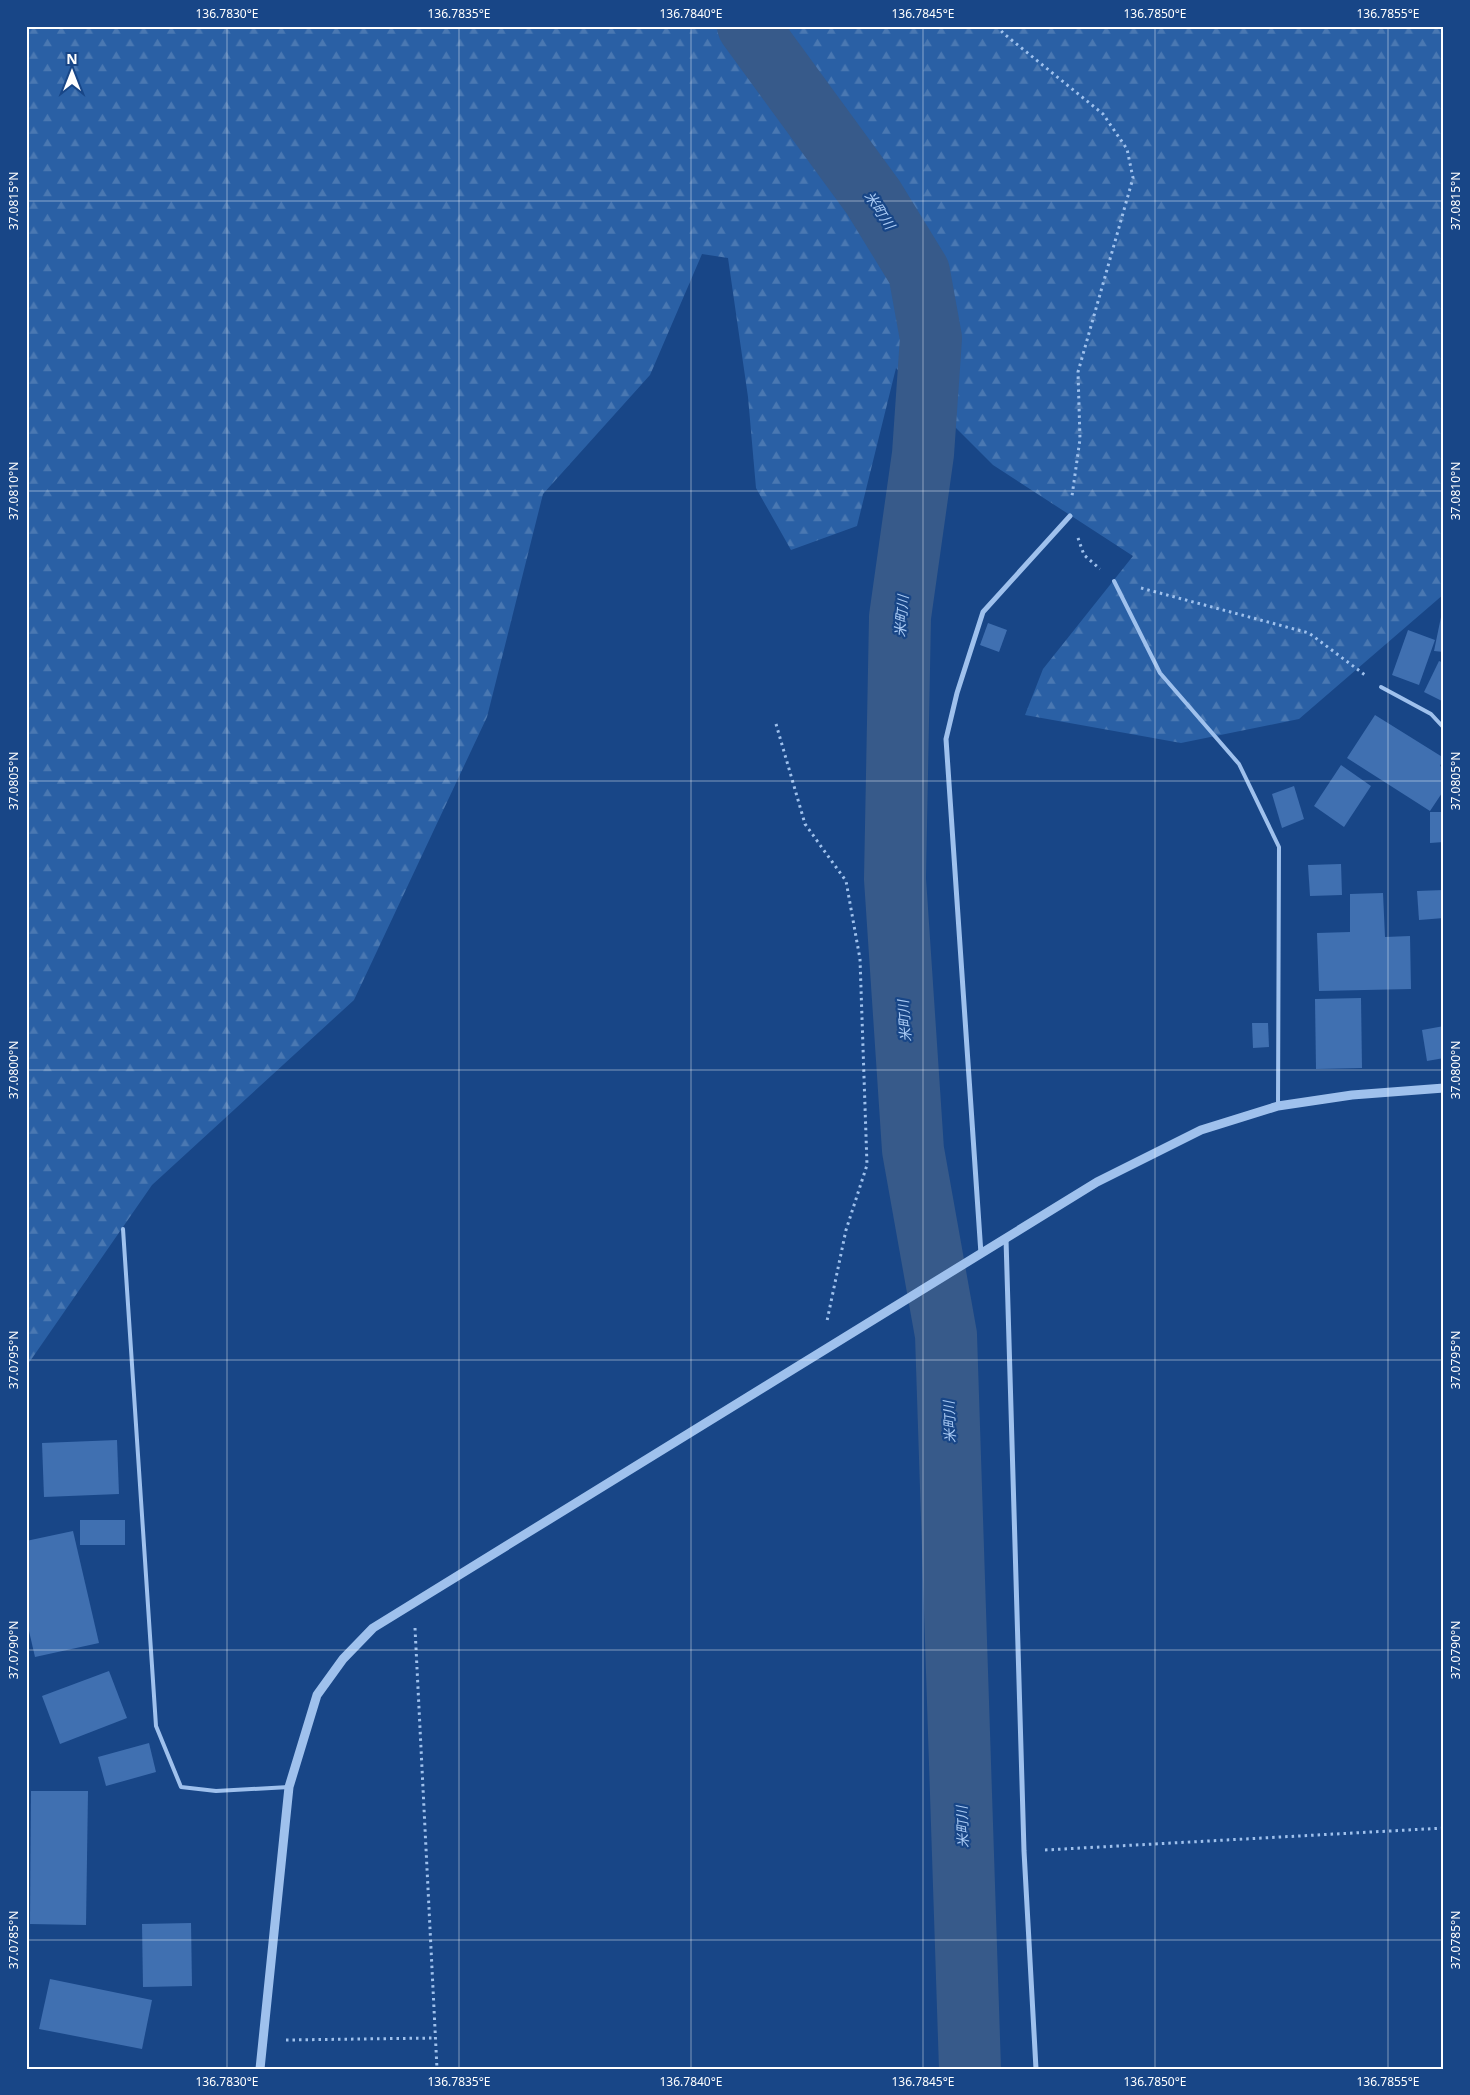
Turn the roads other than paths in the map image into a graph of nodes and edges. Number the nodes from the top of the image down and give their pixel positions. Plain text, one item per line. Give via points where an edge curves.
1 (1070, 516) road end
2 (1114, 581) road end
3 (1381, 687) road end
4 (1444, 728) edge
5 (1444, 1088) edge
6 (1278, 1106) junction
7 (124, 1229) dead end
8 (1006, 1239) junction
9 (981, 1255) junction
10 (289, 1787) junction
11 (260, 2069) edge
12 (1036, 2069) edge

1 - 9 street via 983,612 946,739
2 - 6 lane via 1160,673 1238,764 1279,847
3 - 4 lane via 1431,714
5 - 6 street via 1352,1095
6 - 8 street via 1201,1130 1097,1182
7 - 10 lane via 156,1726 181,1787 216,1792
8 - 9 street
8 - 12 street via 1024,1851
9 - 10 street via 373,1628 343,1659 317,1695
10 - 11 street

